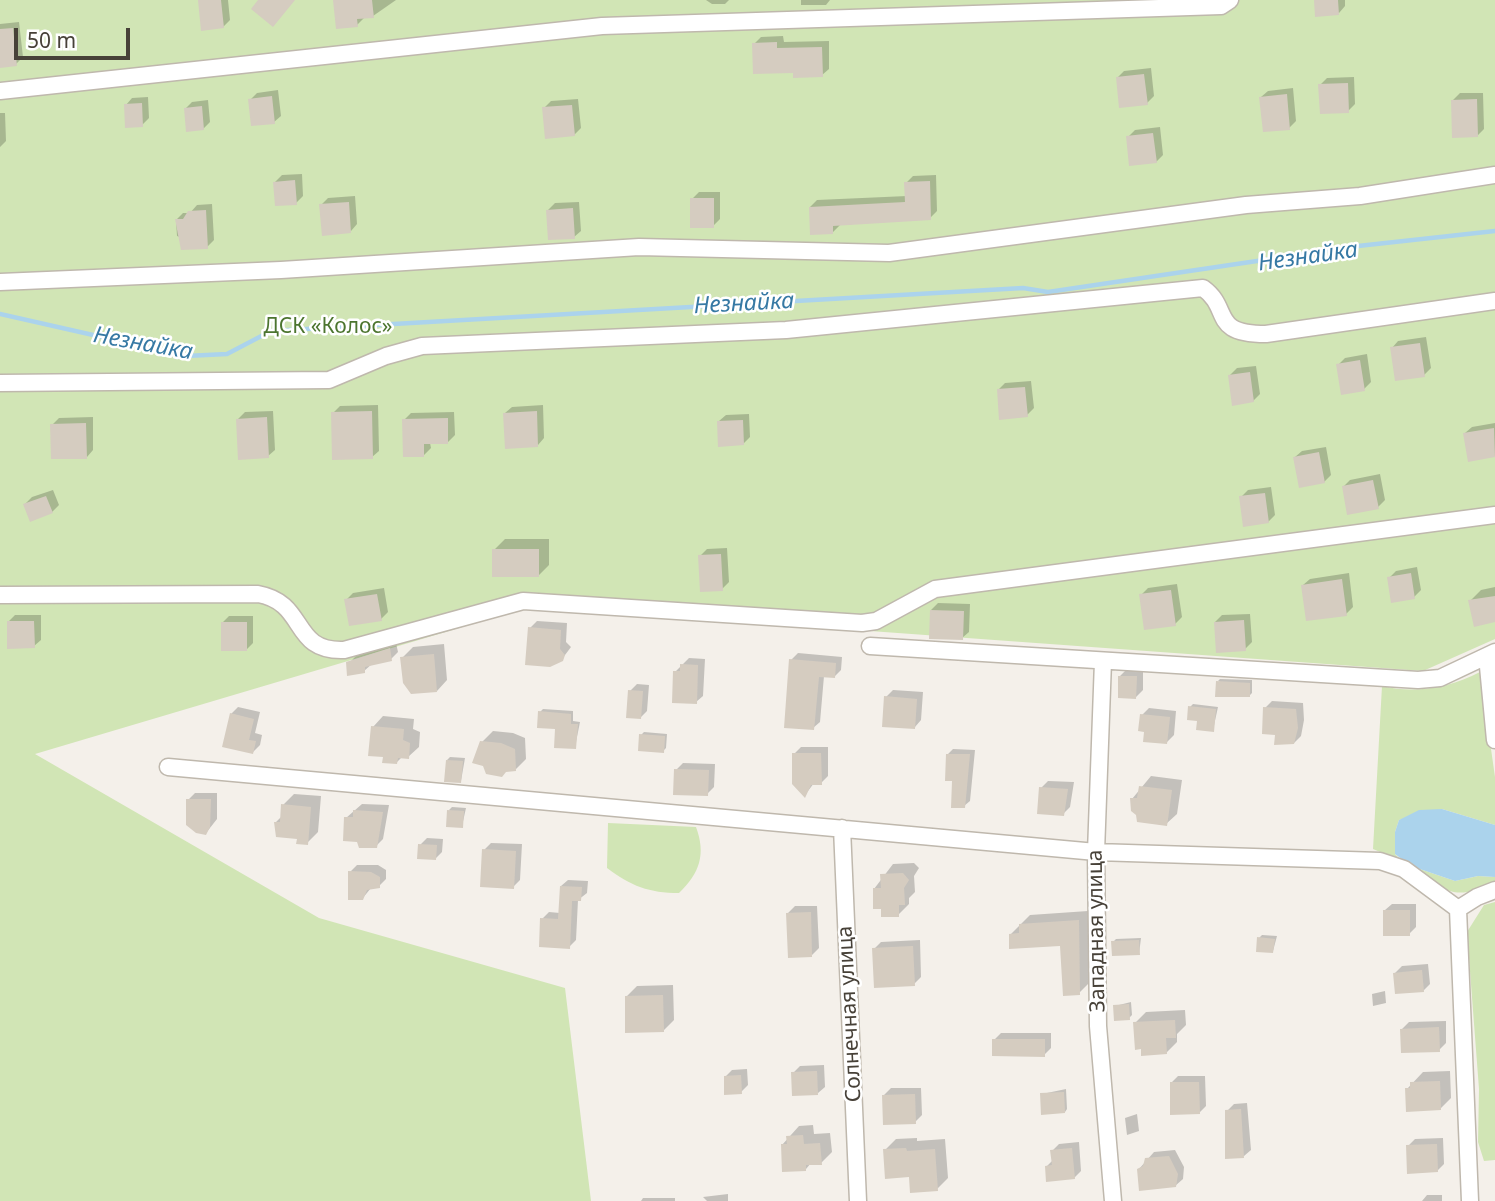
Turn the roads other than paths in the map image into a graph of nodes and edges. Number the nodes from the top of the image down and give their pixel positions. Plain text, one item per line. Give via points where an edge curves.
1 (1230, 0) edge
2 (0, 91) edge
3 (1495, 175) edge
4 (0, 282) edge
5 (1495, 301) edge
6 (0, 383) edge
7 (1495, 515) edge
8 (0, 595) edge
9 (870, 646) dead end
10 (1491, 654) edge
11 (1103, 661) junction
12 (1495, 740) edge
13 (168, 767) dead end
14 (842, 828) junction
15 (1096, 852) junction
16 (1495, 890) edge
17 (1458, 909) junction
18 (858, 1201) edge
19 (1113, 1201) edge
20 (1470, 1201) edge

1 - 2 street via 1221,6 602,26
3 - 4 street via 1360,196 1246,205 889,253 639,247
5 - 6 street via 1245,334 1221,317 1203,288 786,330 422,346 329,380
7 - 8 street via 935,589 870,623 523,601 344,650 329,650 318,649 283,602 258,594
9 - 11 street
10 - 11 street via 1440,678 1418,680
10 - 12 street
11 - 15 street, Западная улица
13 - 14 street via 593,809
14 - 15 street
14 - 18 street, Солнечная улица
15 - 17 street via 1380,861 1404,869
15 - 19 street, Западная улица via 1098,1026
16 - 17 street
17 - 20 street

